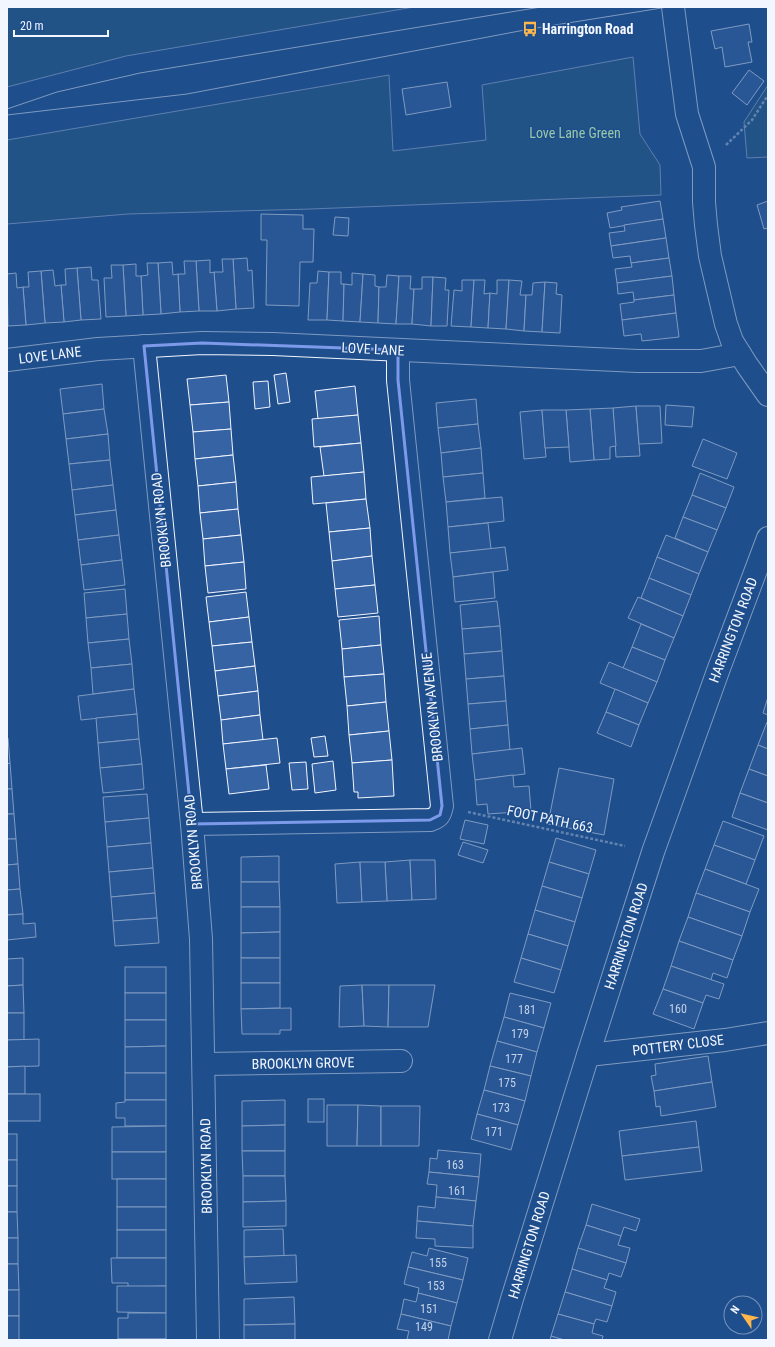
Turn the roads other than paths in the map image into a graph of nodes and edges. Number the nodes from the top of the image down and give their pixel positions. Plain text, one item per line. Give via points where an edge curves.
1 (673, 7) edge
2 (144, 346) junction
3 (398, 350) junction
4 (740, 354) junction
5 (7, 360) edge
6 (768, 394) edge
7 (768, 538) edge
8 (192, 824) junction
9 (768, 1033) edge
10 (588, 1055) junction
11 (401, 1061) dead end
12 (204, 1064) junction
13 (208, 1340) edge
14 (500, 1340) edge

1 - 4 street via 687,114 704,167 704,202 710,256 726,324 732,342
2 - 3 street, LOVE LANE via 202,343 273,344
2 - 5 street, LOVE LANE
2 - 8 street, BROOKLYN ROAD
3 - 4 street, LOVE LANE via 680,362 701,362
3 - 8 street, BROOKLYN AVENUE via 398,380 442,806 440,815 430,820
4 - 6 street
7 - 10 street, HARRINGTON ROAD via 653,852
8 - 12 street, BROOKLYN ROAD via 201,939
9 - 10 street, POTTERY CLOSE
10 - 14 street, HARRINGTON ROAD
11 - 12 street, BROOKLYN GROVE
12 - 13 street, BROOKLYN ROAD

